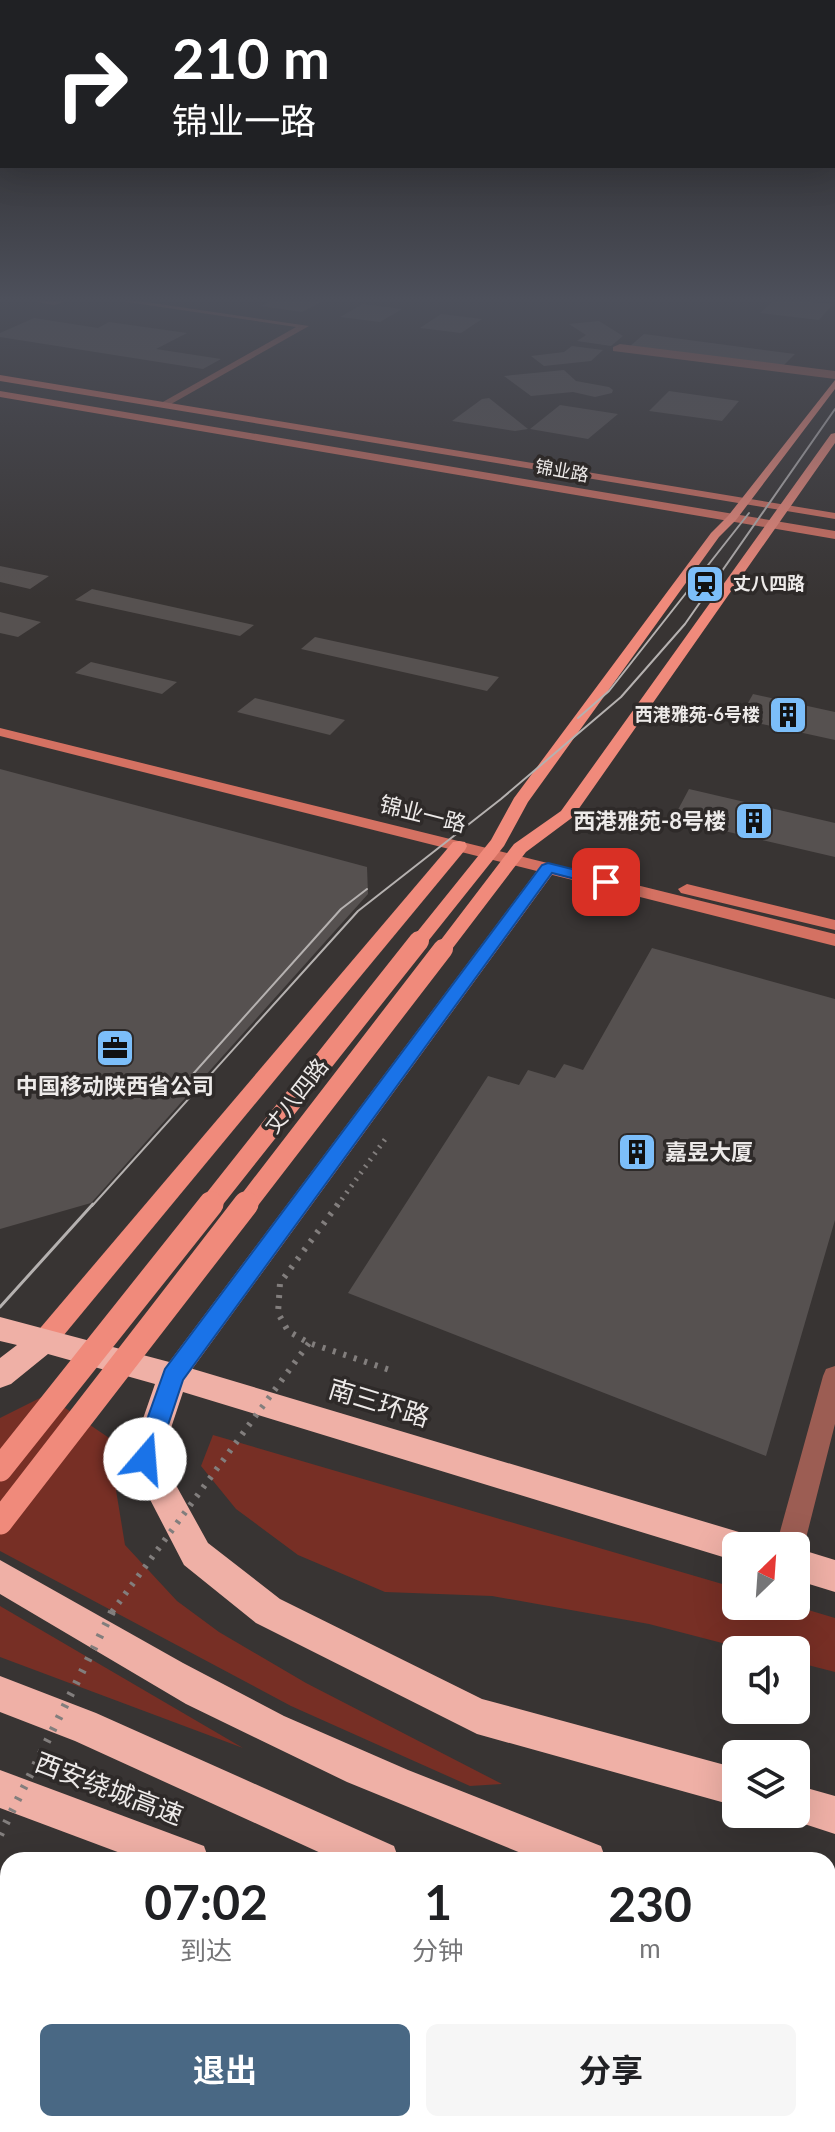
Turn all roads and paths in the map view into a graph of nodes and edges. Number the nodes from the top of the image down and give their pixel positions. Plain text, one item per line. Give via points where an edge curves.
1 (38, 400) edge
2 (137, 400) edge
3 (172, 400) edge
4 (822, 400) edge
5 (164, 405) junction
6 (835, 436) edge
7 (744, 501) junction
8 (784, 507) junction
9 (835, 516) edge
10 (732, 518) junction
11 (772, 525) junction
12 (835, 535) edge
13 (0, 720) edge
14 (0, 732) edge
15 (459, 846) junction
16 (494, 848) junction
17 (517, 854) junction
18 (548, 868) junction
19 (835, 925) edge
20 (835, 940) edge
21 (386, 1138) dead end
22 (0, 1329) edge
23 (45, 1340) junction
24 (309, 1343) junction
25 (393, 1371) dead end
26 (0, 1375) edge
27 (173, 1376) junction
28 (835, 1376) edge
29 (0, 1469) edge
30 (0, 1522) edge
31 (794, 1532) edge
32 (722, 1541) edge
33 (810, 1568) edge
34 (0, 1576) edge
35 (835, 1576) edge
36 (0, 1694) edge
37 (722, 1783) edge
38 (0, 1789) edge
39 (810, 1808) edge
40 (835, 1815) edge
41 (0, 1835) edge
42 (169, 1852) edge
43 (362, 1852) edge
44 (567, 1852) edge

1 - 10 main road, 锦业路
2 - 5 main road, 锦业路
3 - 5 street
4 - 7 main road, 丈八四路
5 - 7 main road, 锦业路
6 - 8 main road, 丈八四路
7 - 8 main road, 锦业路
7 - 10 main road, 丈八四路
8 - 9 main road, 锦业路
8 - 11 main road, 丈八四路
10 - 11 main road, 锦业路
10 - 16 main road, 丈八四路 via 520,801
11 - 12 main road, 锦业路
11 - 17 main road, 丈八四路 via 567,814
13 - 16 main road, 锦业一路
14 - 15 main road, 锦业一路
15 - 16 main road, 锦业一路
15 - 23 main road
16 - 17 main road, 锦业一路
16 - 29 main road, 丈八四路, bridge
17 - 18 main road, 锦业一路
17 - 19 main road, 锦业一路
17 - 30 main road, 丈八四路, bridge
18 - 20 main road, 锦业一路
18 - 27 main road
21 - 24 path via 280,1283 278,1313 288,1331
22 - 23 highway, 南三环路
23 - 26 highway
23 - 27 highway, 南三环路
24 - 25 path
24 - 41 path, bridge via 113,1610
27 - 32 highway, 南三环路
27 - 37 highway via 145,1459 196,1554 268,1611 477,1716
28 - 31 street
33 - 35 highway
34 - 44 highway via 229,1707 356,1768
36 - 43 highway
38 - 42 highway, 西安绕城高速
39 - 40 highway

